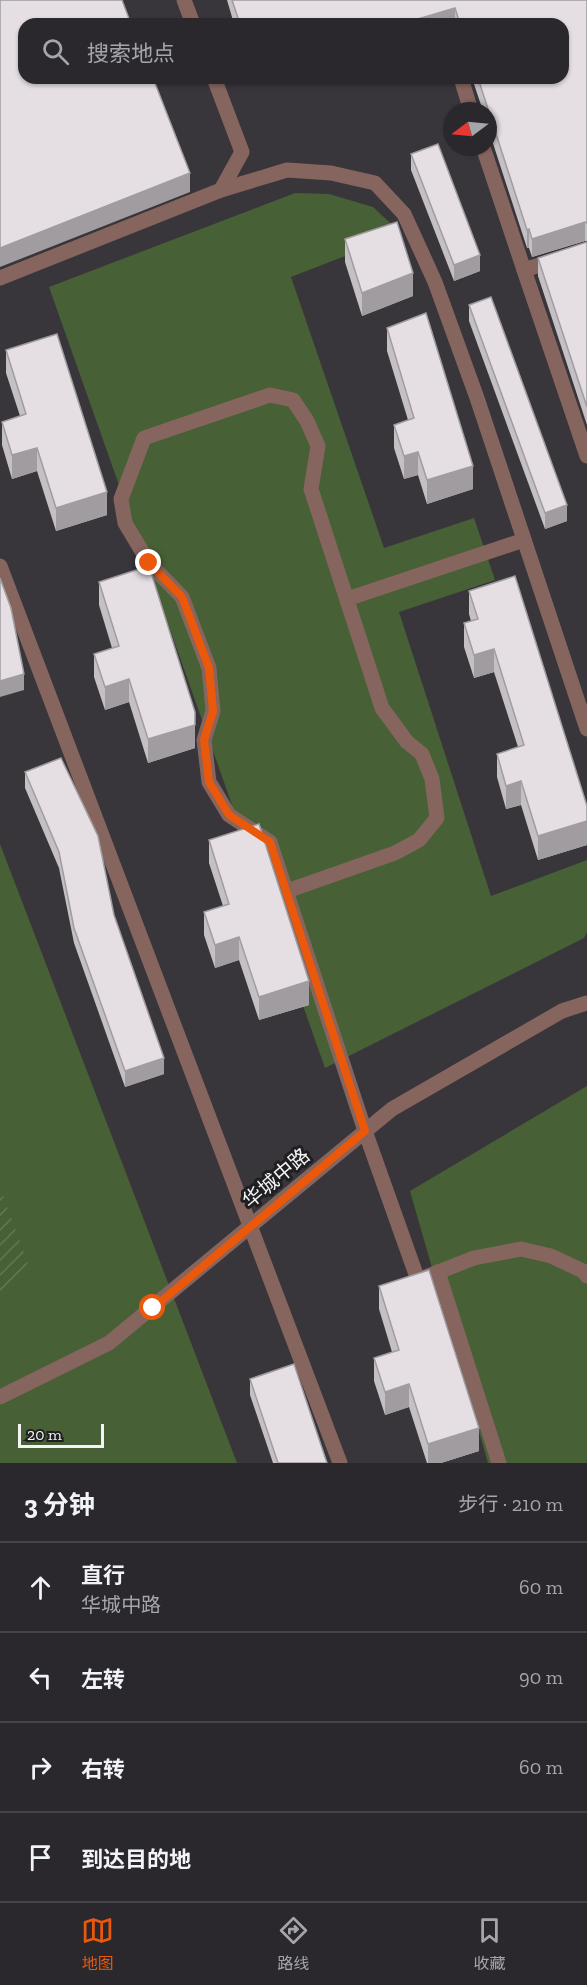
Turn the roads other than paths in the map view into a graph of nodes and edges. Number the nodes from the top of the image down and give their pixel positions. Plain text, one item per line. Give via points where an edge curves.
1 (184, 0) edge
2 (191, 18) edge
3 (216, 84) edge
4 (462, 84) edge
5 (468, 102) edge
6 (486, 156) edge
7 (221, 190) junction
8 (587, 250) edge
9 (524, 270) junction
10 (0, 278) edge
11 (587, 456) edge
12 (524, 540) junction
13 (0, 566) edge
14 (347, 599) junction
15 (587, 729) edge
16 (287, 891) junction
17 (587, 1003) edge
18 (365, 1131) junction
19 (250, 1227) junction
20 (438, 1272) junction
21 (587, 1276) edge
22 (0, 1397) edge
23 (340, 1463) edge
24 (499, 1463) edge

1 - 2 street
3 - 7 street via 242,152
4 - 5 street
6 - 9 street
7 - 10 street
7 - 12 street via 287,170 331,173 375,183 404,214 435,282
8 - 9 street
9 - 11 street
12 - 14 street
12 - 15 street
13 - 19 street
14 - 16 street via 382,708 426,762 437,818 419,840 395,853
14 - 16 street via 311,489 318,446 293,400 270,395 144,438 121,499 125,523 149,563 182,597 209,668 213,711 204,740 209,782 229,815 270,842
16 - 18 street
17 - 18 street, 华城中路 via 562,1011 392,1109
18 - 19 street, 华城中路
18 - 20 street via 417,1280
19 - 22 street, 华城中路 via 109,1343
19 - 23 street
20 - 21 street via 474,1258 521,1249 550,1256
20 - 24 street

